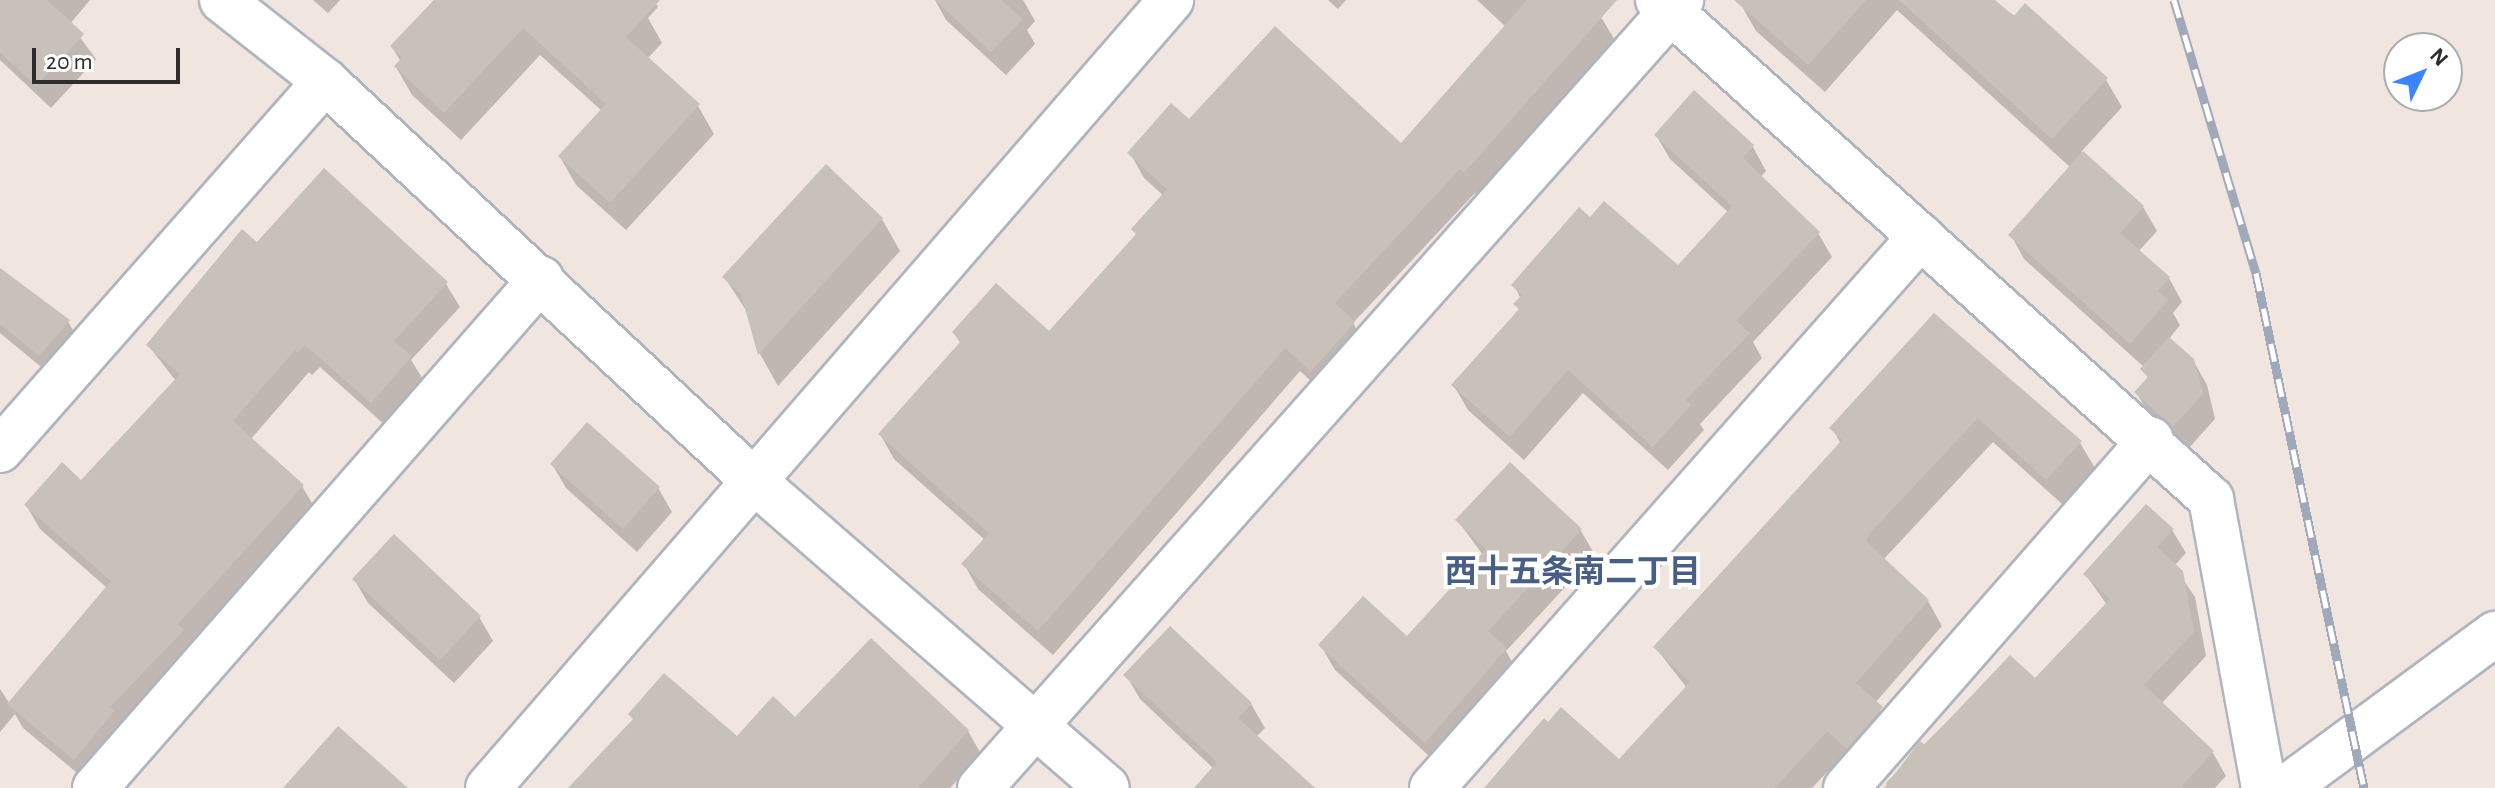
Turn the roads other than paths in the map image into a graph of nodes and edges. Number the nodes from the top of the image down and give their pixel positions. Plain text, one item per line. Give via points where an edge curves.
1 (222, 0) edge
2 (1171, 0) edge
3 (1670, 4) edge
4 (325, 81) junction
5 (1921, 236) junction
6 (541, 279) junction
7 (2151, 440) junction
8 (0, 450) edge
9 (755, 482) junction
10 (2495, 634) edge
11 (1036, 725) junction
12 (95, 788) edge
13 (488, 788) edge
14 (980, 788) edge
15 (1107, 788) edge
16 (1432, 788) edge
17 (1846, 788) edge
18 (2264, 788) edge
19 (2286, 788) edge

1 - 4 street
2 - 9 street
3 - 5 street
3 - 11 street
4 - 6 street
4 - 8 street
5 - 7 street
5 - 16 street
6 - 9 street
6 - 12 street
7 - 17 street
7 - 18 street via 2211,499
9 - 11 street
9 - 13 street
10 - 19 street
11 - 14 street
11 - 15 street

